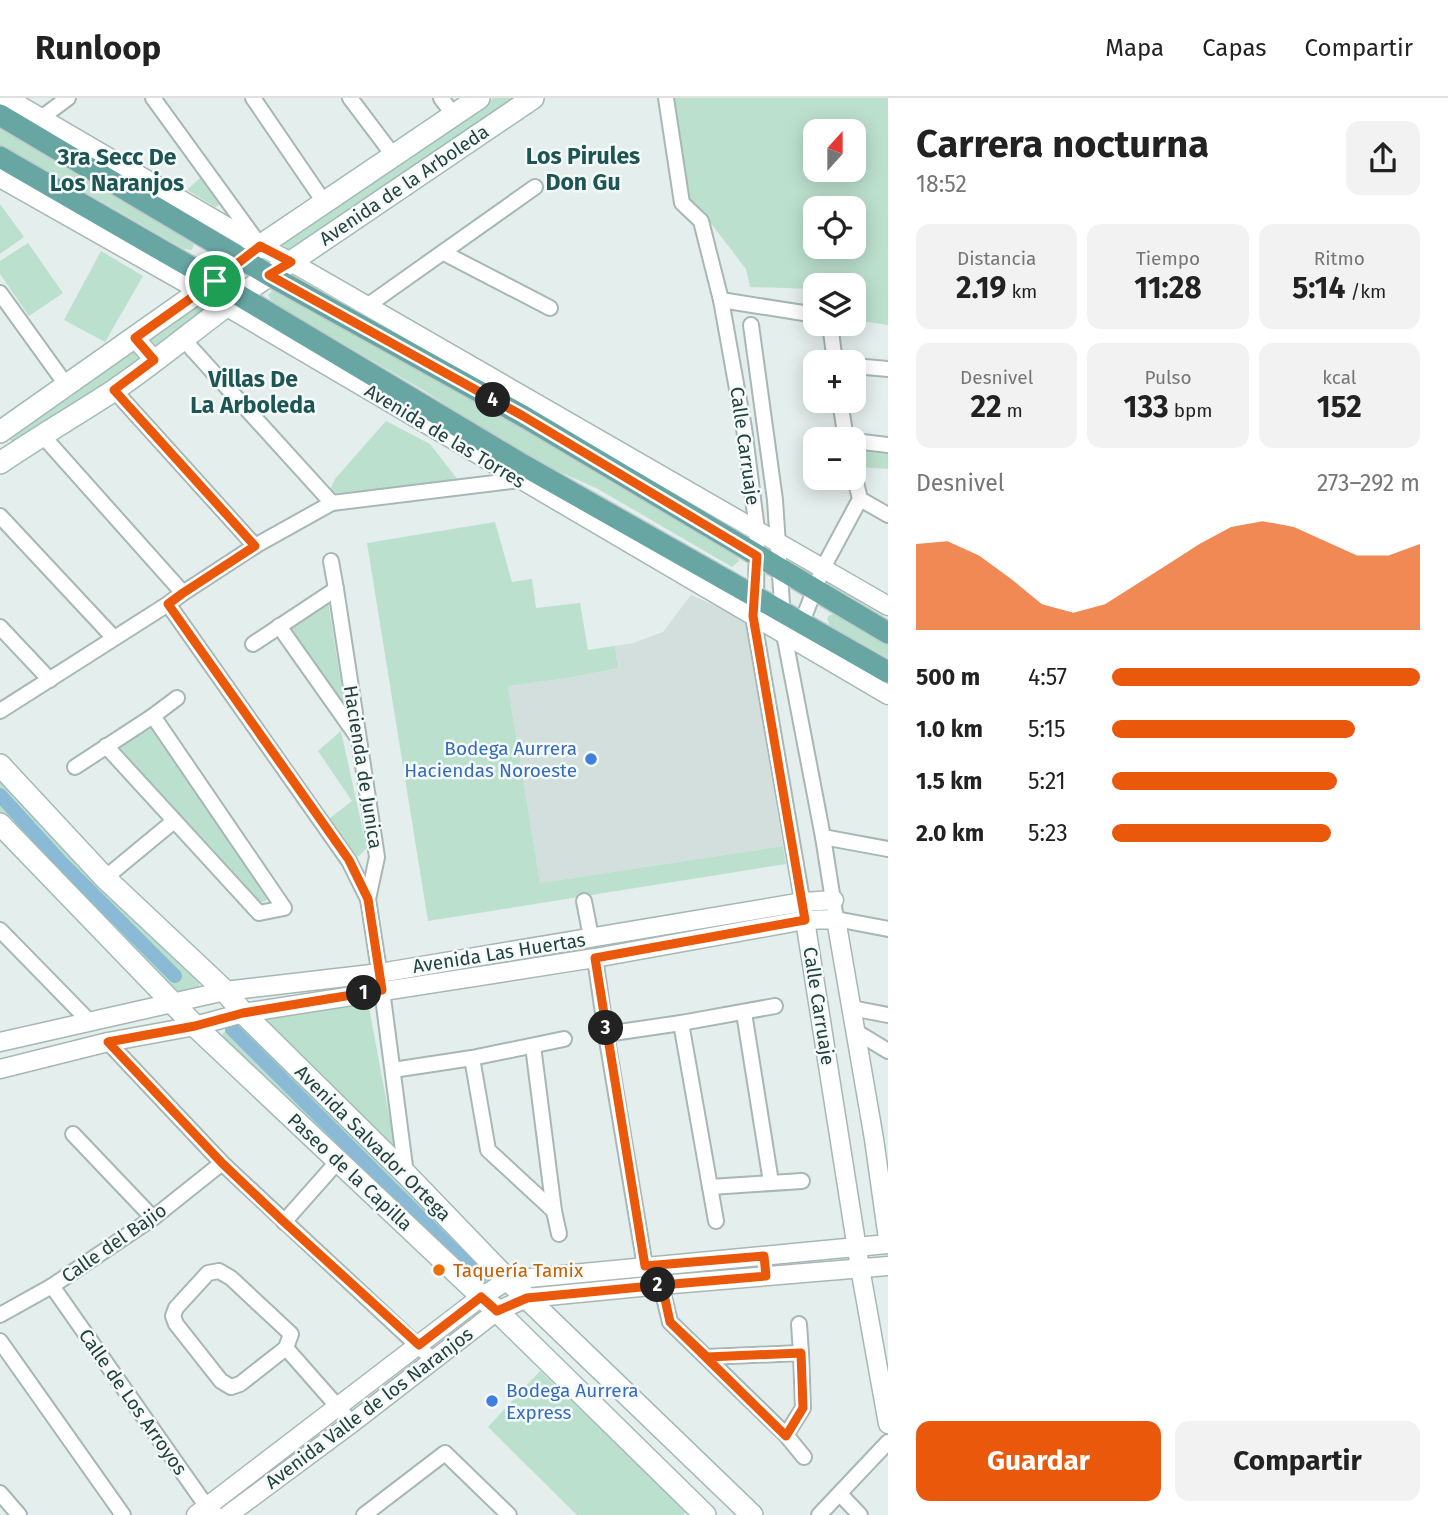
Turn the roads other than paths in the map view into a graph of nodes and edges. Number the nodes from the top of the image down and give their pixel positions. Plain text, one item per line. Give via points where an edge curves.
1 (7, 98) edge
2 (68, 98) edge
3 (153, 98) edge
4 (253, 98) edge
5 (351, 98) edge
6 (479, 98) edge
7 (533, 98) edge
8 (666, 98) edge
9 (447, 106) edge
10 (0, 115) edge
11 (41, 118) junction
12 (393, 155) junction
13 (0, 158) edge
14 (0, 178) edge
15 (535, 187) dead end
16 (324, 202) junction
17 (260, 246) junction
18 (444, 253) junction
19 (242, 259) junction
20 (291, 262) junction
21 (269, 275) junction
22 (208, 286) junction
23 (0, 293) edge
24 (721, 300) junction
25 (233, 301) junction
26 (367, 306) junction
27 (550, 308) dead end
28 (803, 313) edge
29 (751, 326) dead end
30 (135, 338) junction
31 (184, 340) junction
32 (154, 360) junction
33 (866, 367) edge
34 (888, 369) edge
35 (67, 386) junction
36 (114, 390) junction
37 (0, 434) edge
38 (42, 435) junction
39 (866, 442) edge
40 (888, 445) edge
41 (8, 458) edge
42 (519, 480) junction
43 (858, 490) edge
44 (860, 499) junction
45 (332, 503) junction
46 (888, 515) edge
47 (0, 516) edge
48 (757, 530) junction
49 (779, 543) junction
50 (255, 546) junction
51 (757, 556) junction
52 (331, 561) dead end
53 (823, 568) junction
54 (781, 571) junction
55 (336, 589) junction
56 (814, 591) junction
57 (183, 593) junction
58 (168, 604) junction
59 (754, 606) junction
60 (888, 606) edge
61 (782, 611) junction
62 (802, 622) junction
63 (279, 625) junction
64 (0, 627) edge
65 (888, 633) edge
66 (784, 634) junction
67 (114, 638) junction
68 (253, 644) dead end
69 (888, 672) edge
70 (50, 680) junction
71 (888, 695) edge
72 (177, 698) dead end
73 (0, 711) edge
74 (153, 716) junction
75 (359, 739) junction
76 (106, 746) junction
77 (0, 765) edge
78 (75, 768) dead end
79 (174, 821) junction
80 (3, 832) edge
81 (823, 837) junction
82 (888, 849) edge
83 (377, 857) junction
84 (349, 860) junction
85 (106, 878) junction
86 (368, 899) junction
87 (834, 900) junction
88 (584, 901) dead end
89 (804, 911) junction
90 (836, 919) junction
91 (888, 929) edge
92 (0, 930) edge
93 (591, 937) junction
94 (595, 958) junction
95 (381, 981) junction
96 (225, 991) junction
97 (173, 1004) junction
98 (775, 1006) dead end
99 (851, 1008) junction
100 (243, 1013) junction
101 (744, 1013) junction
102 (888, 1015) edge
103 (89, 1021) junction
104 (681, 1023) junction
105 (195, 1026) junction
106 (855, 1031) junction
107 (606, 1034) junction
108 (564, 1039) dead end
109 (0, 1042) edge
110 (108, 1042) junction
111 (533, 1046) junction
112 (888, 1051) edge
113 (472, 1058) junction
114 (0, 1069) edge
115 (393, 1070) junction
116 (73, 1134) dead end
117 (881, 1144) edge
118 (338, 1161) junction
119 (222, 1163) junction
120 (406, 1174) junction
121 (802, 1181) dead end
122 (771, 1182) junction
123 (710, 1186) junction
124 (554, 1211) junction
125 (153, 1218) junction
126 (284, 1222) junction
127 (716, 1222) dead end
128 (559, 1234) dead end
129 (888, 1241) edge
130 (857, 1248) junction
131 (764, 1256) junction
132 (645, 1266) junction
133 (888, 1266) edge
134 (860, 1268) junction
135 (766, 1276) junction
136 (508, 1280) junction
137 (662, 1285) junction
138 (52, 1286) junction
139 (481, 1297) junction
140 (527, 1298) junction
141 (497, 1311) junction
142 (0, 1315) edge
143 (799, 1324) dead end
144 (0, 1343) edge
145 (419, 1345) junction
146 (286, 1348) junction
147 (801, 1353) junction
148 (707, 1357) junction
149 (433, 1360) junction
150 (336, 1407) junction
151 (352, 1423) junction
152 (888, 1424) edge
153 (786, 1436) junction
154 (888, 1442) edge
155 (804, 1457) dead end
156 (0, 1493) edge
157 (840, 1494) junction
158 (207, 1512) edge
159 (19, 1515) edge
160 (123, 1515) edge
161 (228, 1515) edge
162 (363, 1515) edge
163 (509, 1515) edge
164 (705, 1515) edge
165 (752, 1515) edge
166 (820, 1515) edge
167 (860, 1515) edge

1 - 11 street
2 - 11 street
3 - 17 street
4 - 16 street
5 - 12 street
6 - 9 main road, Avenida de la Arboleda
7 - 20 main road, Avenida de la Arboleda
8 - 24 street, Calle Carruaje via 682,203 701,222
9 - 12 main road, Avenida de la Arboleda
10 - 19 main road
11 - 17 street
12 - 16 main road, Avenida de la Arboleda
13 - 22 main road, Avenida de las Torres
14 - 22 street, Avenida de las Torres
15 - 18 street
16 - 17 main road, Avenida de la Arboleda
17 - 19 main road, Avenida de la Arboleda
17 - 20 street
18 - 26 street
18 - 27 street
19 - 21 main road
19 - 22 main road, Avenida de la Arboleda
20 - 21 main road, Avenida de la Arboleda
20 - 26 street
21 - 25 main road, Avenida de la Arboleda
21 - 51 main road via 523,416
22 - 25 main road, Avenida de las Torres
22 - 30 main road, Avenida de la Arboleda
23 - 35 street
24 - 28 street
24 - 48 street, Calle Carruaje
25 - 31 main road, Avenida de la Arboleda
25 - 42 street, Avenida de las Torres
25 - 59 main road, Avenida de las Torres via 523,465
26 - 48 street
29 - 49 street, Calle Carruaje
30 - 32 street
30 - 35 main road, Avenida de la Arboleda
31 - 32 main road, Avenida de la Arboleda
31 - 45 street
32 - 36 main road, Avenida de la Arboleda
33 - 34 street
35 - 37 main road, Avenida de la Arboleda
36 - 38 main road, Avenida de la Arboleda
36 - 50 street
37 - 41 street
38 - 41 main road, Avenida de la Arboleda
38 - 57 street
39 - 40 street
42 - 45 street
42 - 59 street, Avenida de las Torres
43 - 44 street
44 - 46 street
44 - 53 street
45 - 50 street
47 - 67 street
48 - 49 street
48 - 51 street, Calle Carruaje
49 - 53 street
49 - 54 street, Calle Carruaje
50 - 57 street
51 - 54 main road
51 - 59 street, Calle Carruaje
52 - 55 street, Hacienda de Junica
53 - 56 street
53 - 60 street
54 - 56 main road
54 - 61 street, Calle Carruaje
55 - 63 street
55 - 75 street, Hacienda de Junica
56 - 62 street
56 - 65 main road
57 - 58 street
58 - 67 street
58 - 84 street
59 - 61 main road, Avenida de las Torres
59 - 66 street, Avenida de las Torres
59 - 89 street, Calle Carruaje
61 - 62 main road, Avenida de las Torres
61 - 66 street, Calle Carruaje
62 - 66 street
62 - 69 main road, Avenida de las Torres
63 - 68 street
63 - 75 street
64 - 70 street
66 - 71 street, Avenida de las Torres
66 - 81 street, Calle Carruaje
67 - 70 street
70 - 73 street
72 - 74 street
74 - 76 street
74 - 79 street via 284,908 259,913
75 - 83 street, Hacienda de Junica
76 - 78 street
76 - 79 street
77 - 85 main road, Avenida Salvador Ortega
79 - 85 street
80 - 97 main road, Paseo de la Capilla
81 - 82 street
81 - 87 street, Calle Carruaje
83 - 84 street
83 - 86 street, Hacienda de Junica
84 - 86 street
85 - 96 main road, Avenida Salvador Ortega
86 - 95 street, Hacienda de Junica
87 - 89 street, Avenida Las Huertas
87 - 90 street, Calle Carruaje
88 - 93 street
89 - 90 street, Avenida Las Huertas
89 - 93 street, Avenida Las Huertas
89 - 94 street, Avenida Las Huertas
89 - 130 street, Calle Carruaje
90 - 91 street
90 - 99 street, Calle Carruaje
92 - 103 street
93 - 95 street, Avenida Las Huertas
94 - 95 street, Avenida Las Huertas
94 - 107 street
95 - 96 street, Avenida Las Huertas
95 - 100 street, Avenida Las Huertas
95 - 115 street, Hacienda de Junica
96 - 97 street, Avenida Las Huertas
96 - 100 main road, Avenida Salvador Ortega
97 - 103 street, Avenida Las Huertas
97 - 105 main road, Paseo de la Capilla
98 - 101 street
99 - 102 street
99 - 106 street, Calle Carruaje
100 - 105 street, Avenida Las Huertas
100 - 120 main road, Avenida Salvador Ortega
101 - 104 street
101 - 122 street
103 - 109 street, Avenida Las Huertas
104 - 107 street
104 - 123 street
105 - 110 street, Avenida Las Huertas
105 - 118 main road, Paseo de la Capilla
106 - 112 street
106 - 117 street, Calle Carruaje
107 - 132 street
108 - 111 street
110 - 114 street, Avenida Las Huertas
110 - 119 street
111 - 113 street
111 - 124 street
113 - 115 street
113 - 124 street via 488,1150
115 - 120 street, Hacienda de Junica
116 - 125 street
117 - 129 street, Calle Carruaje
118 - 126 street
118 - 139 main road, Paseo de la Capilla
119 - 125 street, Calle del Bajio
119 - 126 street
120 - 136 main road, Avenida Salvador Ortega
121 - 122 street
122 - 123 street
123 - 127 street
124 - 128 street
125 - 138 street, Calle del Bajio
126 - 145 street
129 - 130 street, Avenida Valle de los Naranjos
130 - 131 street, Avenida Valle de los Naranjos
130 - 134 street, Calle Carruaje
131 - 132 street, Avenida Valle de los Naranjos
131 - 135 street
132 - 136 street, Avenida Valle de los Naranjos
133 - 134 street, Avenida Valle de los Naranjos
134 - 135 street, Avenida Valle de los Naranjos
134 - 152 street, Calle Carruaje
135 - 137 street, Avenida Valle de los Naranjos
136 - 139 street, Avenida Valle de los Naranjos
136 - 140 main road, Avenida Salvador Ortega
137 - 140 street, Avenida Valle de los Naranjos
137 - 148 street via 670,1322
138 - 142 street, Calle del Bajio
138 - 158 street, Calle de Los Arroyos
139 - 141 main road, Paseo de la Capilla
139 - 145 street, Avenida Valle de los Naranjos
140 - 141 street, Avenida Valle de los Naranjos
140 - 165 main road, Avenida Salvador Ortega
141 - 149 street, Avenida Valle de los Naranjos
141 - 164 main road, Paseo de la Capilla
143 - 147 street
144 - 160 street
145 - 149 street
145 - 150 street, Avenida Valle de los Naranjos
146 - 146 street via 231,1387 221,1381 173,1316 208,1273 219,1271 291,1334
146 - 150 street
147 - 148 street
147 - 153 street via 803,1408
148 - 153 street
149 - 151 street, Avenida Valle de los Naranjos
150 - 151 street
150 - 158 street, Avenida Valle de los Naranjos
151 - 161 street, Avenida Valle de los Naranjos
153 - 155 street
154 - 157 street
156 - 159 street
157 - 166 street
157 - 167 street
162 - 163 street via 445,1453

